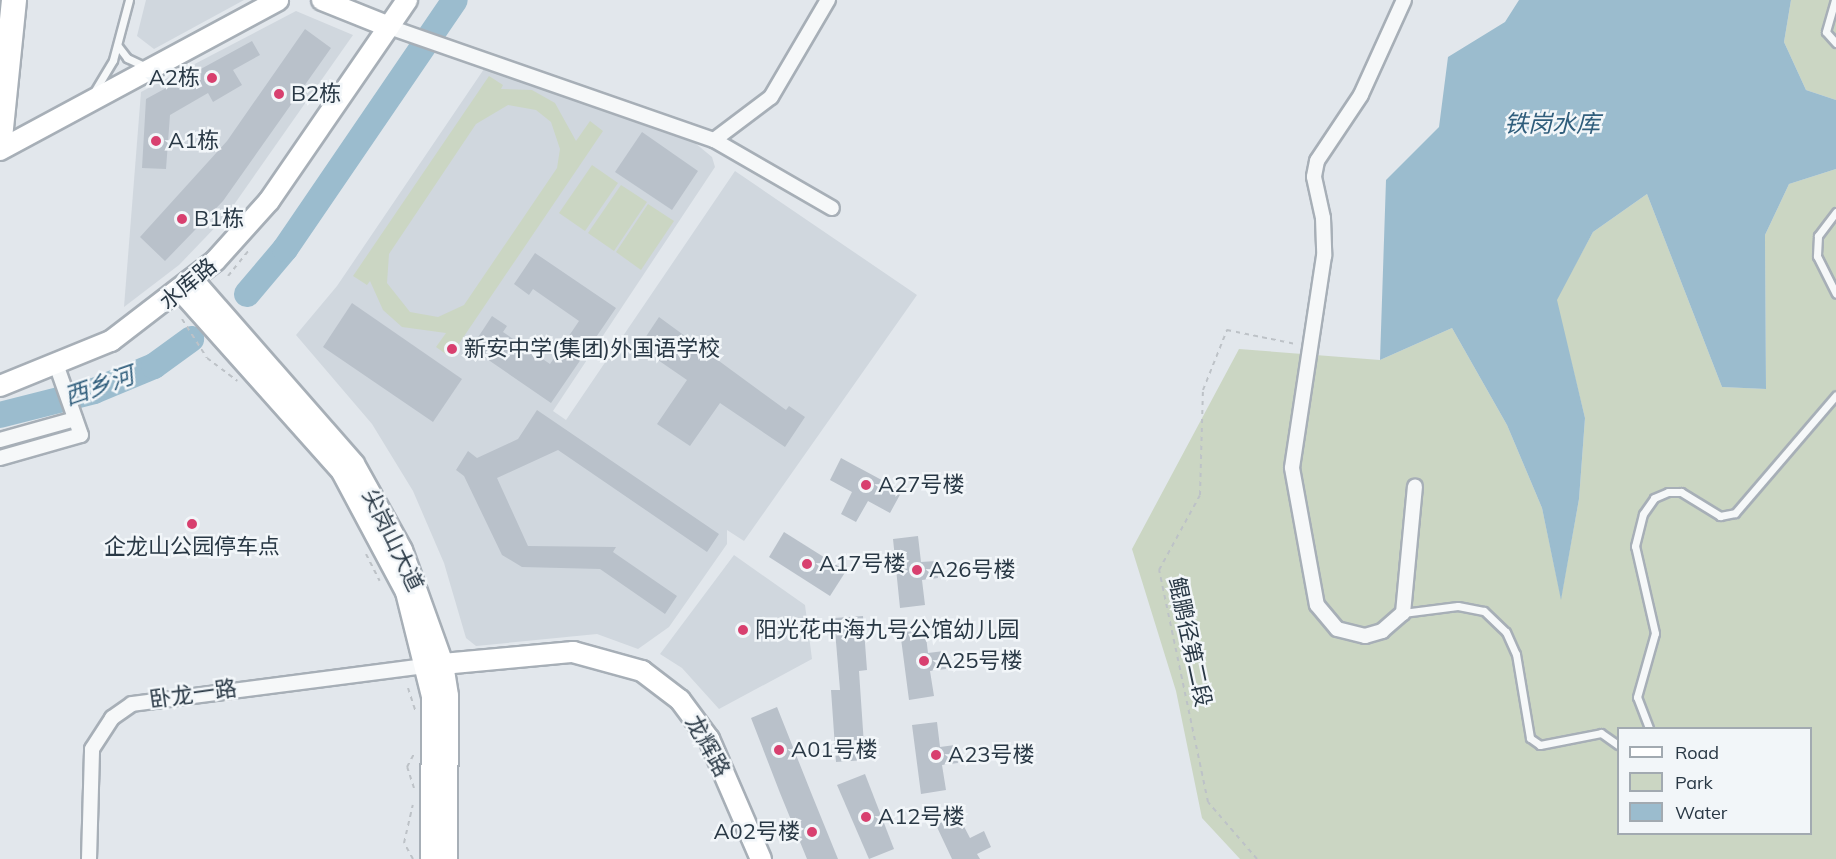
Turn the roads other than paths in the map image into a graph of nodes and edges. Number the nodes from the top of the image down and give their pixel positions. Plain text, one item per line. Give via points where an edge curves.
1 (14, 0) edge
2 (129, 0) edge
3 (278, 0) edge
4 (322, 0) edge
5 (407, 0) edge
6 (828, 0) edge
7 (1404, 0) edge
8 (1835, 0) edge
9 (389, 27) junction
10 (1836, 43) edge
11 (118, 46) junction
12 (156, 67) junction
13 (80, 106) junction
14 (0, 137) edge
15 (714, 140) junction
16 (0, 150) edge
17 (832, 208) dead end
18 (1836, 212) edge
19 (188, 286) junction
20 (1836, 294) edge
21 (57, 367) junction
22 (0, 386) edge
23 (1836, 395) edge
24 (75, 419) junction
25 (0, 440) edge
26 (0, 458) edge
27 (1415, 487) dead end
28 (1403, 614) junction
29 (435, 665) junction
30 (1648, 727) edge
31 (1617, 745) edge
32 (89, 859) edge
33 (430, 859) edge
34 (447, 859) edge
35 (761, 859) edge

1 - 14 highway
2 - 11 lane
3 - 12 main road
4 - 9 main road
5 - 9 main road, 水库路
6 - 15 street via 771,97
7 - 28 street via 1361,95 1317,161 1314,177 1323,218 1324,256 1292,468 1317,605 1324,620 1349,635 1382,631
8 - 10 lane via 1826,32
9 - 15 street via 452,53
9 - 19 main road, 水库路 via 269,201
11 - 12 lane via 133,63
11 - 13 lane via 100,85
12 - 13 main road
13 - 16 main road
15 - 17 street
18 - 20 lane via 1818,236 1817,256
19 - 21 main road, 水库路 via 111,341
19 - 29 main road, 尖岗山大道 via 342,472 406,592
21 - 22 main road, 水库路
21 - 24 street
23 - 30 lane via 1735,513 1720,516 1681,492 1668,492 1654,498 1643,514 1635,546 1655,633 1637,696
24 - 25 street
24 - 26 street via 81,435
27 - 28 street
28 - 31 lane via 1458,606 1484,611 1506,632 1516,654 1530,738 1540,745 1601,733
29 - 32 street, 卧龙一路 via 155,697 127,707 104,727 88,760
29 - 33 main road, 尖岗山大道
29 - 34 main road, 尖岗山大道 via 448,696
29 - 35 main road, 龙辉路 via 573,652 642,671 681,700 705,732

